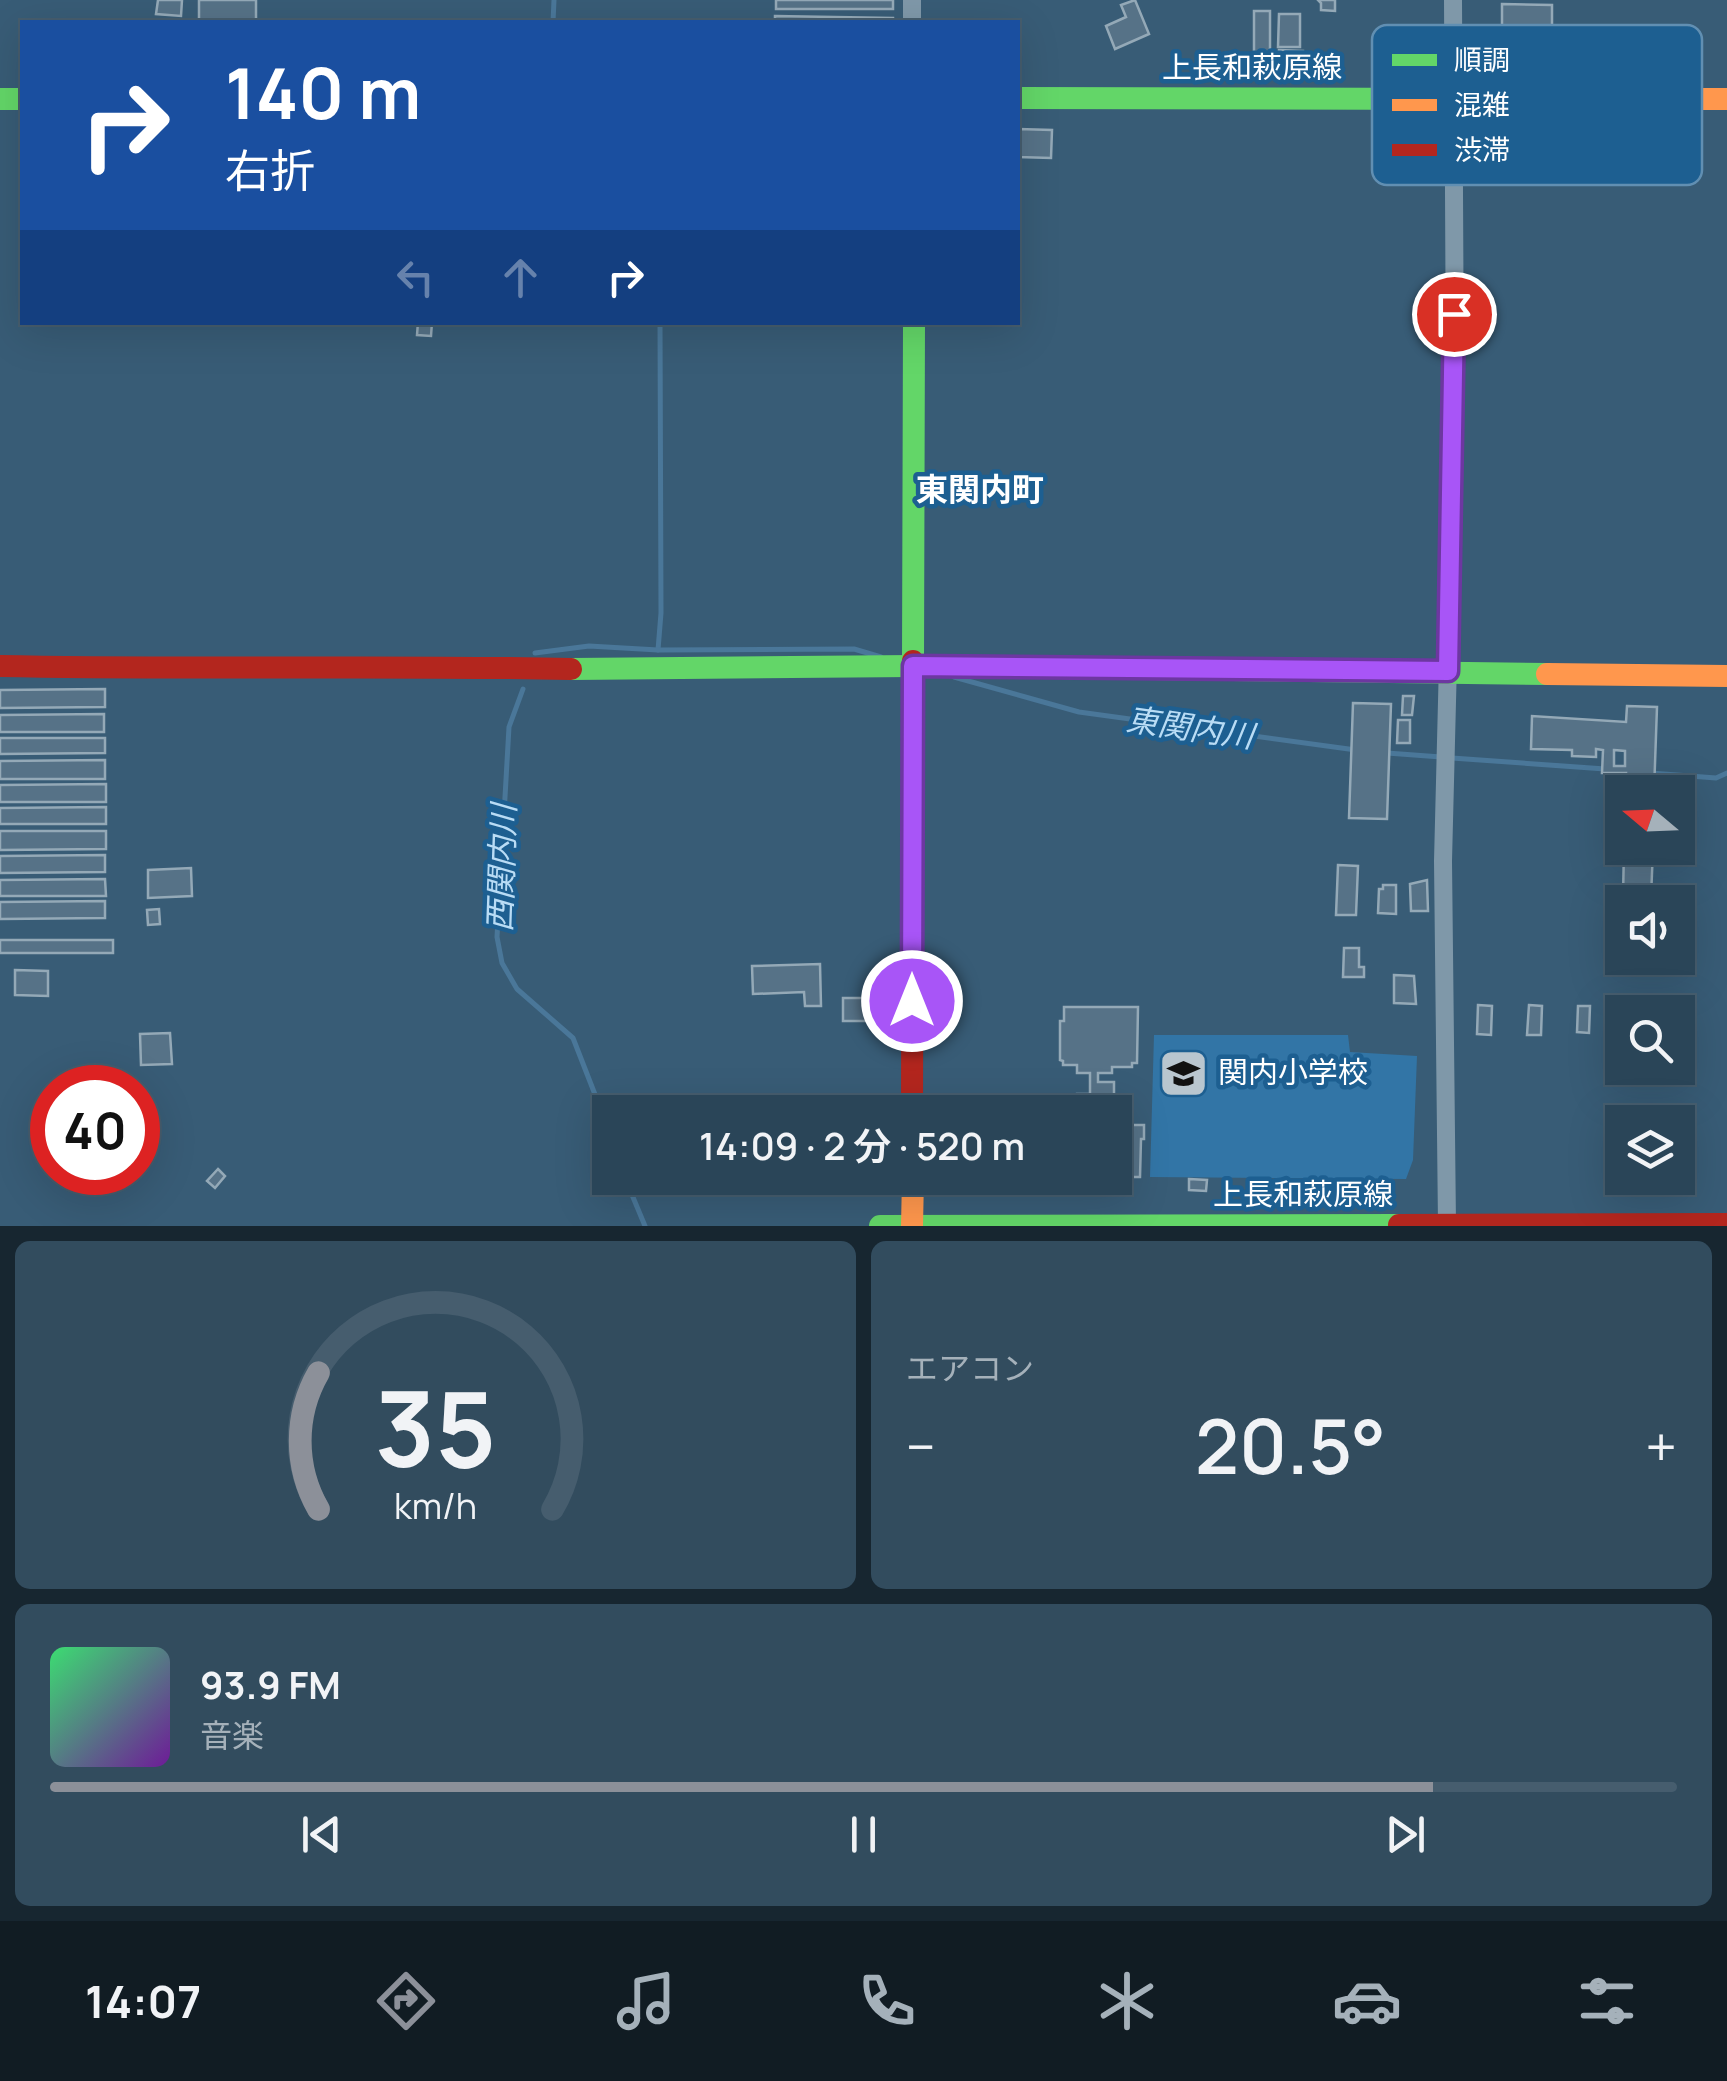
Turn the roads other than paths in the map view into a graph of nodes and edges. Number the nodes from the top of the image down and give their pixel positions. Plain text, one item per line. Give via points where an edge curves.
1 (1453, 0) edge
2 (1453, 25) edge
3 (1020, 98) edge
4 (1372, 98) edge
5 (1455, 185) edge
6 (914, 325) edge
7 (0, 666) edge
8 (913, 666) junction
9 (1448, 671) junction
10 (1727, 676) edge
11 (912, 1095) edge
12 (912, 1195) edge
13 (1447, 1224) edge
14 (1727, 1224) edge
15 (1558, 1225) edge
16 (880, 1226) edge
17 (912, 1226) edge

1 - 2 street
3 - 4 street, 上長和萩原線
5 - 9 street
6 - 8 street
7 - 8 street
8 - 9 street
8 - 11 street
9 - 10 street
9 - 13 street
12 - 17 street
13 - 15 street, 上長和萩原線
13 - 17 street, 上長和萩原線
14 - 15 street, 上長和萩原線
16 - 17 street, 上長和萩原線

